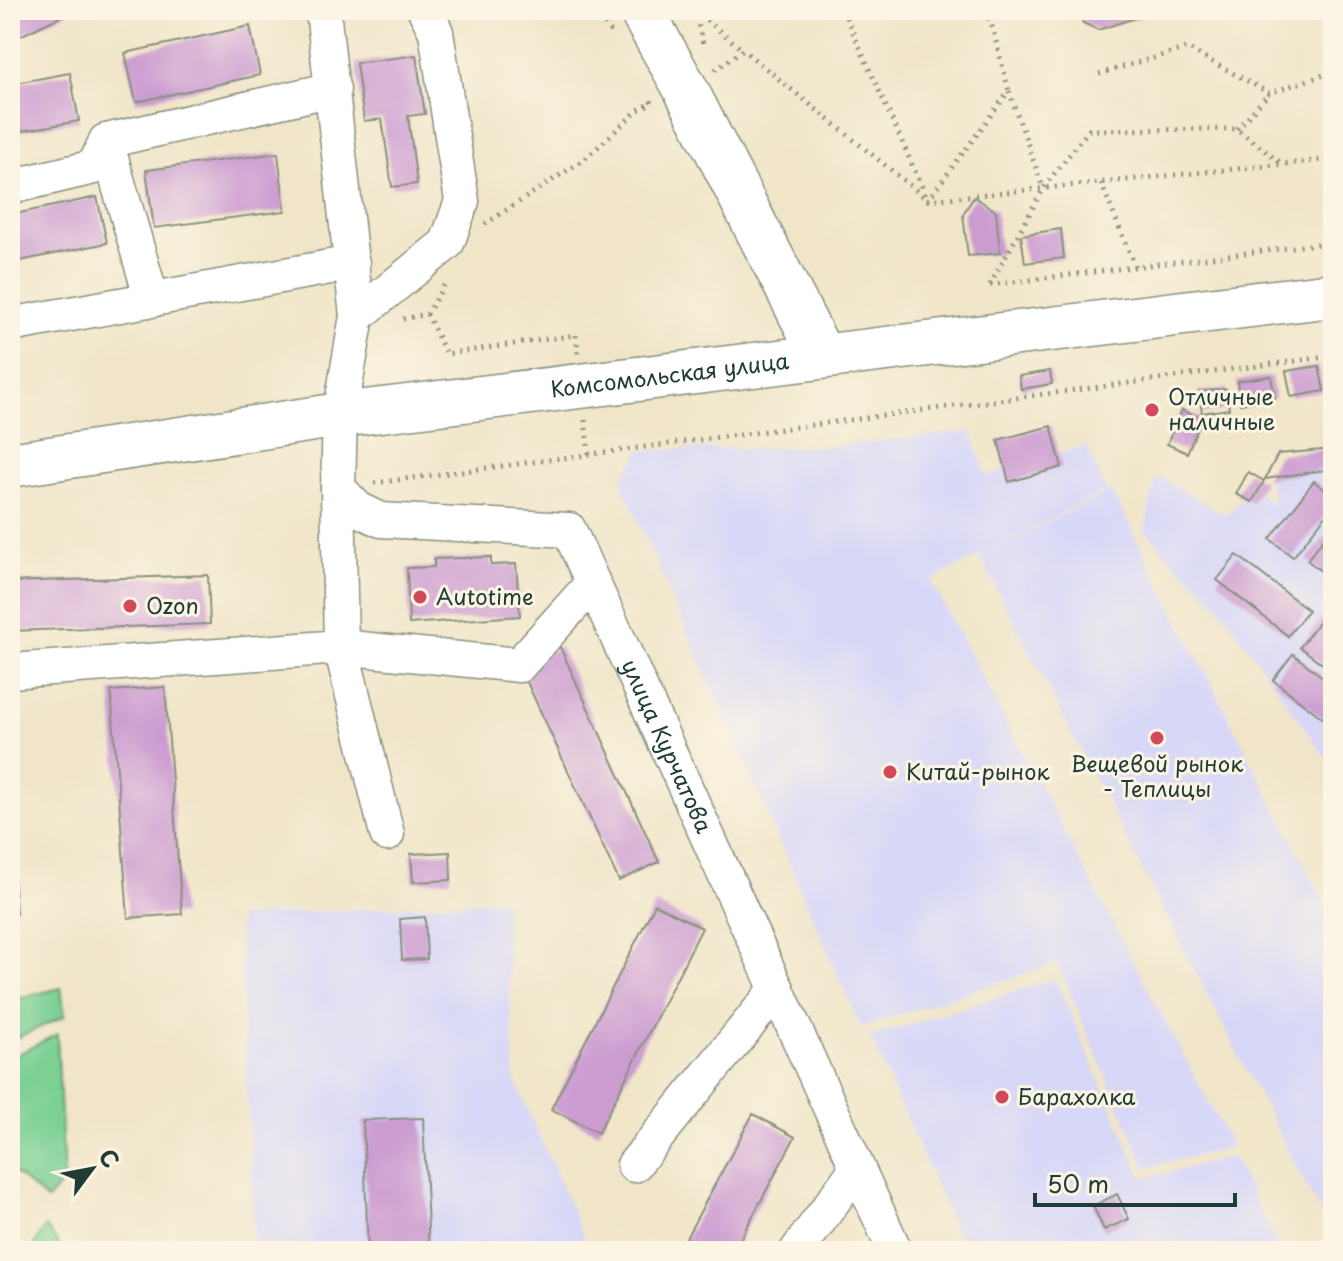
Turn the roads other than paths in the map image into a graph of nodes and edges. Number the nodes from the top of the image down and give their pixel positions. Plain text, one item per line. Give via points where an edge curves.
1 (425, 10) edge
2 (333, 15) edge
3 (627, 23) edge
4 (333, 89) junction
5 (106, 141) junction
6 (10, 187) edge
7 (352, 263) junction
8 (1332, 295) edge
9 (152, 300) junction
10 (356, 322) junction
11 (21, 323) dead end
12 (822, 356) junction
13 (340, 415) junction
14 (10, 465) edge
15 (338, 488) junction
16 (593, 583) junction
17 (341, 647) junction
18 (10, 671) edge
19 (387, 834) dead end
20 (777, 989) junction
21 (634, 1165) dead end
22 (857, 1168) junction
23 (797, 1251) edge
24 (895, 1251) edge

1 - 10 street via 436,32 462,201 447,243
2 - 4 street
3 - 12 main road via 689,95
4 - 5 street
4 - 7 street
5 - 6 street via 94,167
5 - 9 street
7 - 9 street
7 - 10 street
8 - 12 main road, Комсомольская улица
9 - 11 street
10 - 13 street
12 - 13 main road, Комсомольская улица
13 - 14 main road, Комсомольская улица
13 - 15 street
15 - 16 street, улица Курчатова via 358,509 381,520 569,530
15 - 17 street
16 - 17 street via 519,665
16 - 20 street, улица Курчатова
17 - 18 street
17 - 19 street
20 - 21 street
20 - 22 street, улица Курчатова
22 - 23 street
22 - 24 street, улица Курчатова

